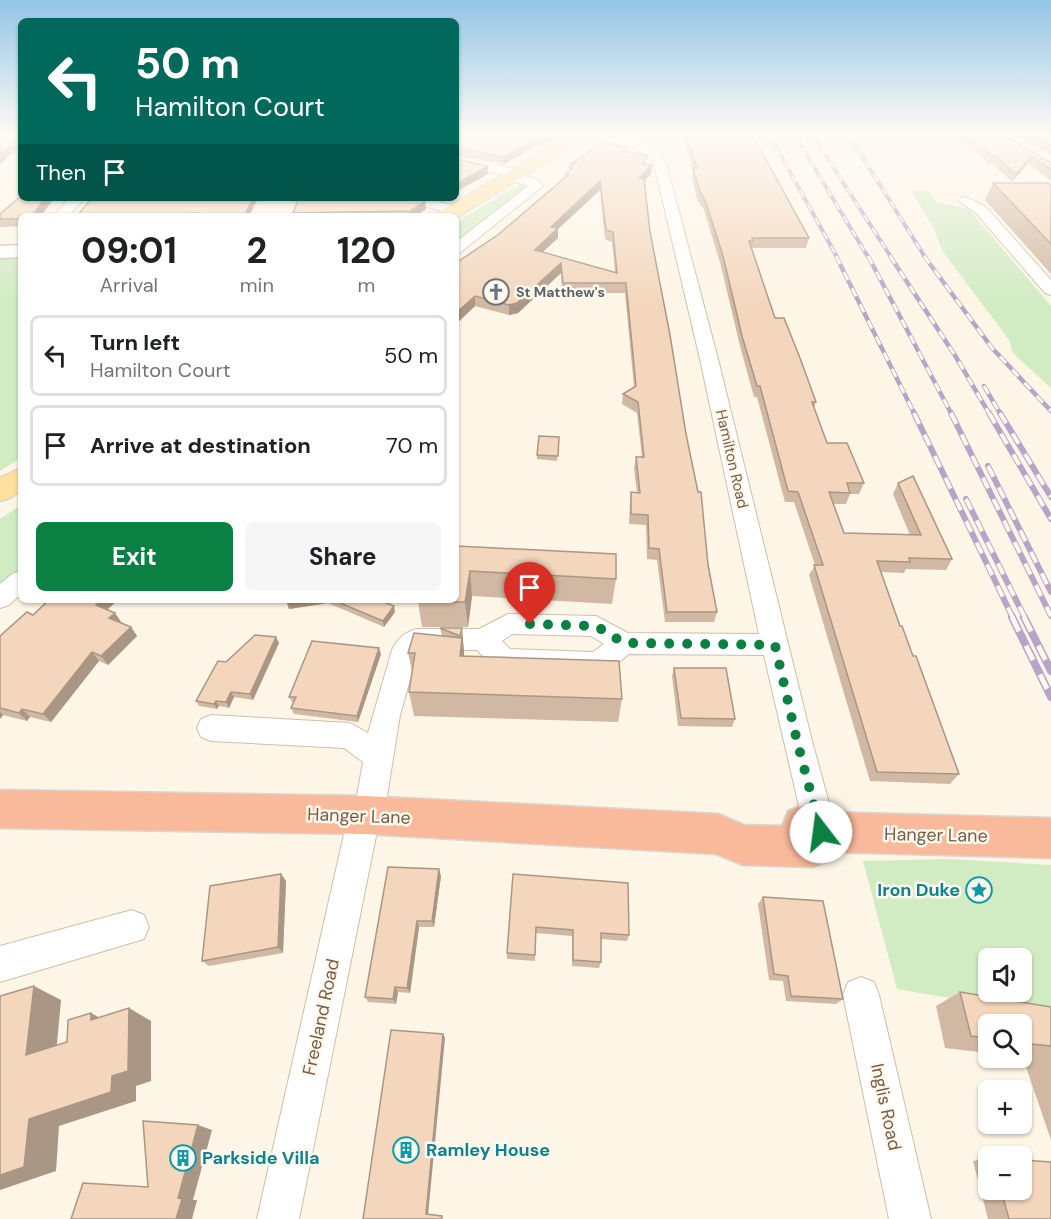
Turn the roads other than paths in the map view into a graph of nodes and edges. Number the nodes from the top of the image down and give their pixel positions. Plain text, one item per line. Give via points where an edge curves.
1 (490, 191) edge
2 (530, 191) edge
3 (667, 191) edge
4 (75, 201) edge
5 (420, 201) edge
6 (966, 201) dead end
7 (63, 213) edge
8 (451, 213) edge
9 (459, 247) edge
10 (18, 251) edge
11 (0, 252) edge
12 (1051, 290) edge
13 (18, 479) edge
14 (0, 491) edge
15 (18, 583) edge
16 (0, 598) edge
17 (483, 640) junction
18 (624, 643) junction
19 (775, 645) junction
20 (211, 728) dead end
21 (380, 757) junction
22 (0, 809) edge
23 (365, 815) junction
24 (821, 832) junction
25 (1051, 838) edge
26 (132, 927) dead end
27 (0, 964) edge
28 (861, 995) dead end
29 (278, 1219) edge
30 (909, 1219) edge

1 - 8 main road
2 - 9 street
3 - 19 street, Hamilton Road
4 - 7 street
5 - 8 street
6 - 12 street via 981,210
10 - 11 street
13 - 14 main road
15 - 16 street
17 - 18 street via 508,624 596,626
17 - 18 street via 504,660 598,663
17 - 21 street, Freeland Road via 417,639 405,650 386,715
18 - 19 street
19 - 24 street, Hamilton Road
20 - 21 street via 350,736
21 - 23 street, Freeland Road
22 - 23 highway, Hanger Lane
23 - 24 highway, Hanger Lane via 718,834 743,845 813,847
23 - 29 street, Freeland Road
24 - 25 highway, Hanger Lane
26 - 27 street
28 - 30 street, Inglis Road

